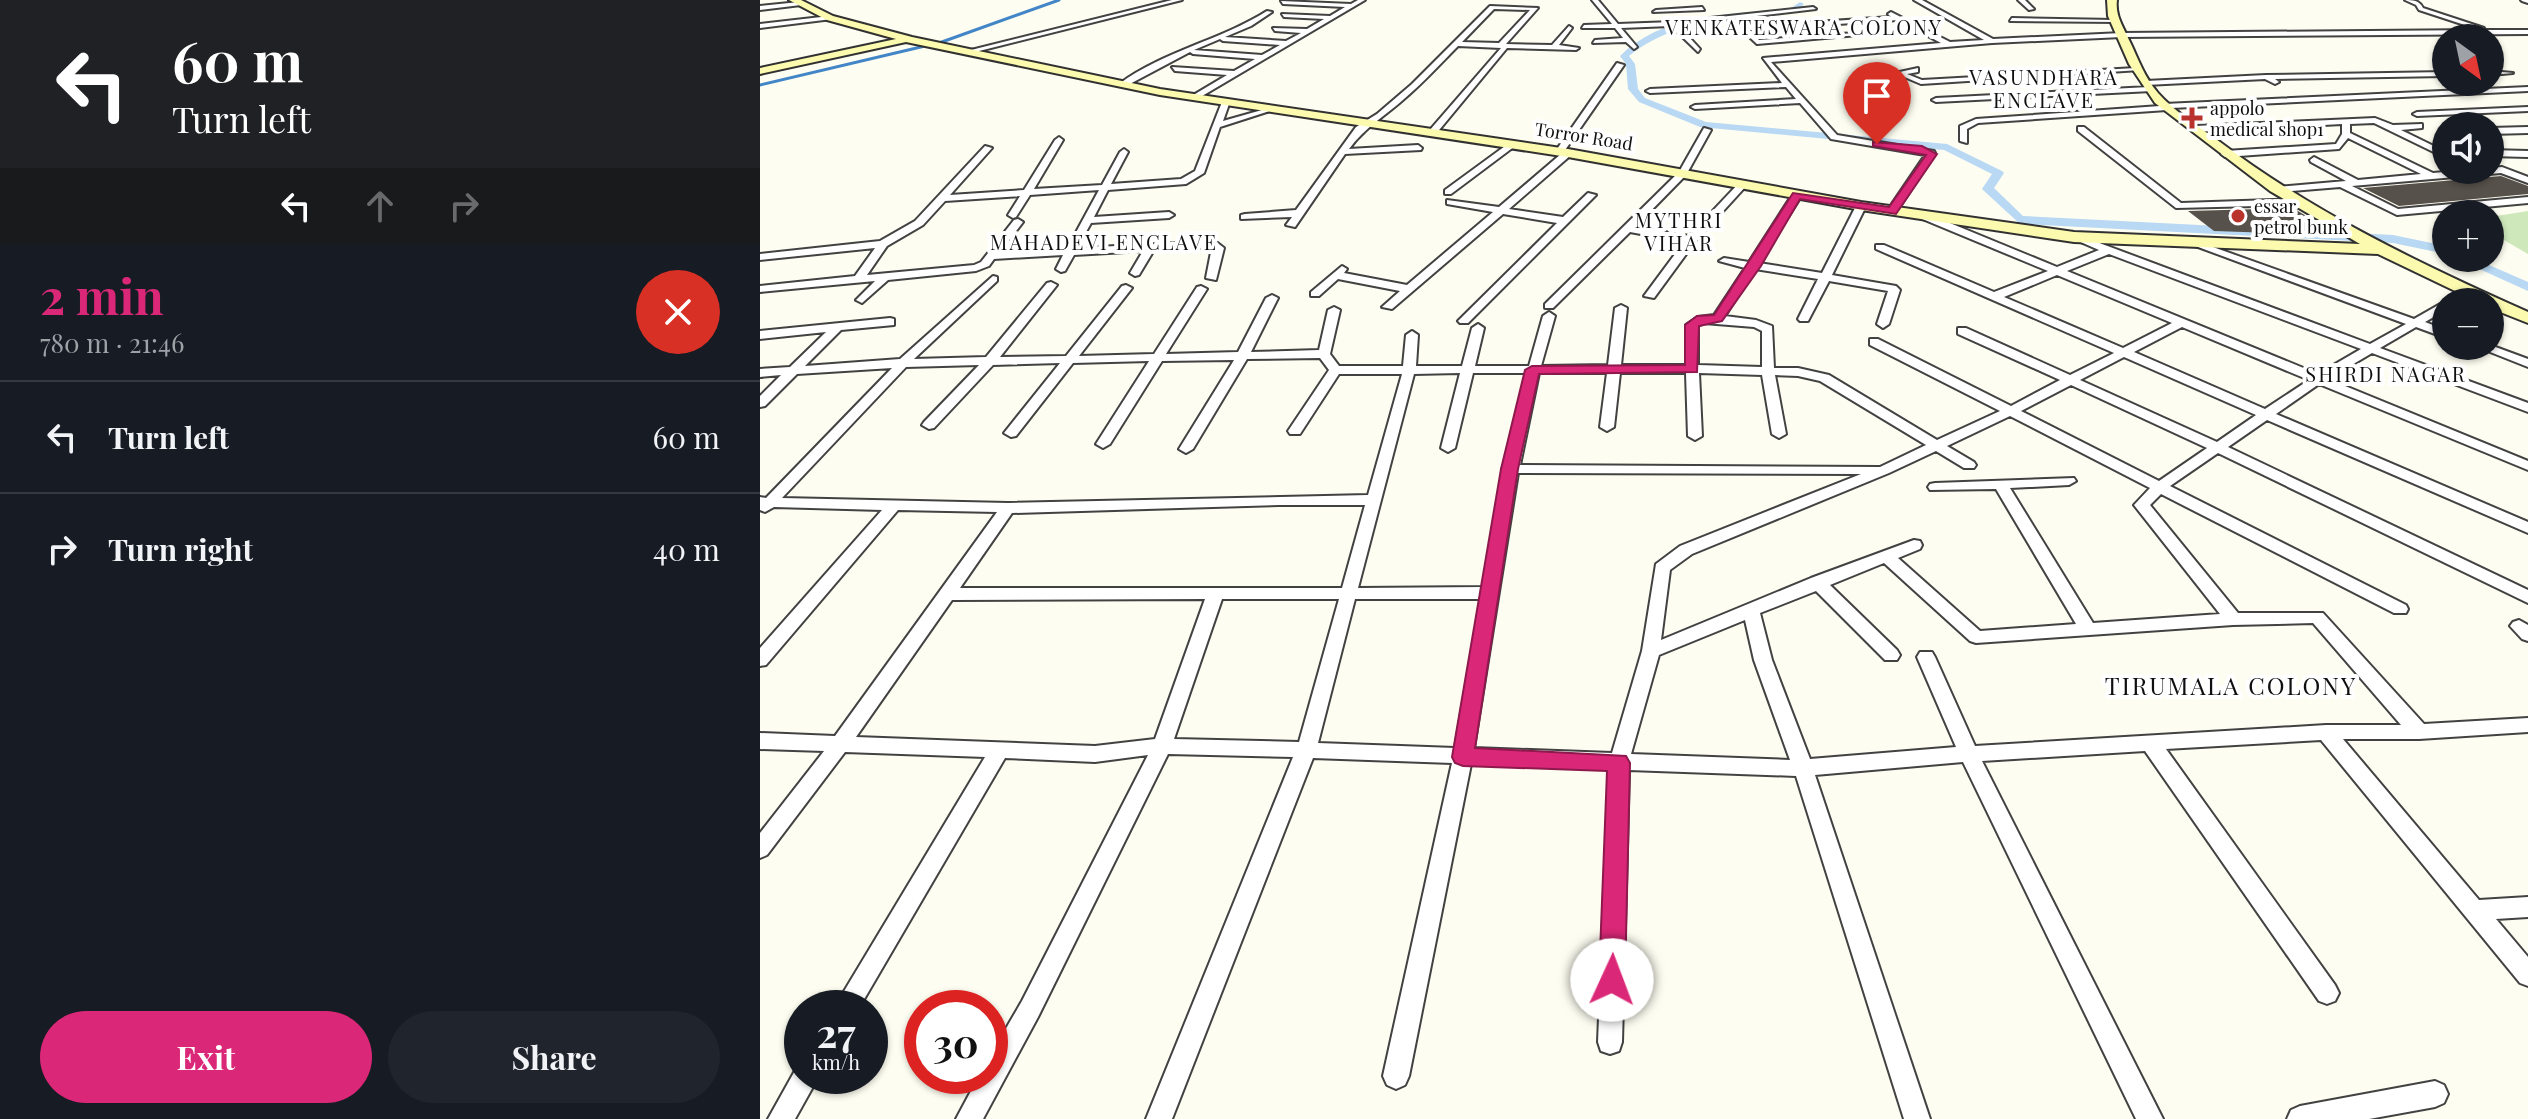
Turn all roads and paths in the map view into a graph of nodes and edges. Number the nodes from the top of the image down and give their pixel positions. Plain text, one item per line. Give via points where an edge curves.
1 (1179, 0) edge
2 (1362, 0) edge
3 (1595, 0) edge
4 (1692, 0) edge
5 (1917, 0) edge
6 (2021, 0) edge
7 (2112, 0) edge
8 (796, 1) edge
9 (2410, 1) edge
10 (2425, 1) edge
11 (1283, 2) dead end
12 (1649, 2) dead end
13 (1802, 2) edge
14 (760, 6) edge
15 (1353, 6) junction
16 (1756, 6) dead end
17 (774, 7) junction
18 (1702, 9) junction
19 (1813, 9) junction
20 (2031, 9) dead end
21 (1884, 10) dead end
22 (1269, 12) dead end
23 (1656, 12) junction
24 (1764, 13) junction
25 (1284, 15) dead end
26 (1715, 17) junction
27 (830, 18) junction
28 (1333, 18) junction
29 (1899, 18) junction
30 (2012, 20) dead end
31 (2114, 22) junction
32 (1836, 23) junction
33 (779, 24) junction
34 (1669, 24) junction
35 (2468, 24) edge
36 (1614, 25) junction
37 (760, 26) edge
38 (1584, 27) dead end
39 (1569, 28) dead end
40 (1275, 29) dead end
41 (1745, 29) junction
42 (1728, 30) dead end
43 (1310, 31) junction
44 (2528, 32) edge
45 (2432, 33) edge
46 (2504, 33) edge
47 (2504, 34) edge
48 (1855, 35) junction
49 (2122, 35) junction
50 (1813, 38) junction
51 (2528, 38) edge
52 (1221, 39) dead end
53 (911, 40) junction
54 (1627, 40) junction
55 (1992, 41) junction
56 (1595, 42) dead end
57 (1757, 42) junction
58 (1289, 43) junction
59 (1456, 44) junction
60 (1950, 45) junction
61 (1503, 47) junction
62 (1554, 47) junction
63 (1634, 47) dead end
64 (1576, 48) dead end
65 (1698, 50) dead end
66 (1880, 51) junction
67 (967, 52) junction
68 (1193, 52) dead end
69 (1834, 55) junction
70 (1264, 58) junction
71 (1771, 58) junction
72 (1620, 65) dead end
73 (1175, 69) dead end
74 (1915, 70) dead end
75 (2136, 70) junction
76 (760, 71) edge
77 (1236, 73) junction
78 (2504, 73) edge
79 (2509, 73) dead end
80 (2432, 74) edge
81 (2097, 75) dead end
82 (2072, 77) dead end
83 (2266, 77) junction
84 (1725, 79) dead end
85 (2025, 79) dead end
86 (1978, 82) dead end
87 (1123, 84) junction
88 (1786, 85) junction
89 (1931, 85) dead end
90 (2147, 86) junction
91 (2528, 89) edge
92 (2123, 90) junction
93 (2504, 90) edge
94 (1650, 91) dead end
95 (1734, 91) junction
96 (2096, 92) junction
97 (2432, 92) edge
98 (2048, 94) junction
99 (2503, 96) edge
100 (1194, 97) junction
101 (1998, 97) junction
102 (2321, 97) junction
103 (2300, 98) junction
104 (1936, 100) dead end
105 (1951, 100) junction
106 (1801, 101) junction
107 (2113, 102) dead end
108 (1225, 104) junction
109 (2063, 105) dead end
110 (1695, 107) dead end
111 (2165, 107) junction
112 (2013, 108) dead end
113 (2528, 108) edge
114 (1269, 110) junction
115 (1965, 110) dead end
116 (2417, 114) dead end
117 (2348, 120) junction
118 (1368, 124) junction
119 (1216, 126) junction
120 (2419, 126) dead end
121 (2391, 128) junction
122 (2081, 129) dead end
123 (2195, 129) junction
124 (1707, 130) dead end
125 (2528, 130) edge
126 (2504, 131) edge
127 (1432, 133) junction
128 (2346, 134) junction
129 (1059, 140) dead end
130 (1964, 141) dead end
131 (1512, 144) junction
132 (2432, 147) edge
133 (988, 148) dead end
134 (1418, 148) dead end
135 (1124, 152) dead end
136 (1341, 152) junction
137 (1564, 153) junction
138 (2504, 153) edge
139 (2225, 154) junction
140 (2528, 154) edge
141 (2314, 160) dead end
142 (1683, 173) junction
143 (2504, 173) edge
144 (2432, 176) joint
145 (2528, 182) edge
146 (2358, 183) junction
147 (2342, 184) junction
148 (1742, 185) junction
149 (1105, 188) junction
150 (2280, 189) junction
151 (1027, 193) junction
152 (1591, 195) dead end
153 (1797, 195) junction
154 (943, 198) junction
155 (2528, 200) edge
156 (2302, 202) junction
157 (1861, 206) junction
158 (1499, 210) junction
159 (1892, 211) junction
160 (1300, 213) junction
161 (1169, 215) dead end
162 (1924, 216) junction
163 (1245, 217) dead end
164 (1087, 220) junction
165 (1566, 221) junction
166 (1291, 225) dead end
167 (1626, 228) junction
168 (2074, 237) junction
169 (1691, 240) junction
170 (883, 244) junction
171 (2195, 244) junction
172 (1151, 246) junction
173 (1880, 247) dead end
174 (2379, 249) junction
175 (2109, 250) junction
176 (1072, 251) junction
177 (992, 256) junction
178 (760, 257) edge
179 (1724, 261) dead end
180 (1755, 266) junction
181 (1061, 269) dead end
182 (2056, 271) junction
183 (1135, 273) dead end
184 (1825, 277) junction
185 (884, 278) junction
186 (1212, 278) dead end
187 (993, 279) dead end
188 (858, 280) junction
189 (1051, 285) dead end
190 (1126, 288) dead end
191 (2461, 288) edge
192 (760, 289) edge
193 (1201, 289) dead end
194 (1409, 289) junction
195 (1315, 294) dead end
196 (1650, 296) dead end
197 (1993, 297) junction
198 (1272, 298) dead end
199 (862, 300) dead end
200 (1388, 307) dead end
201 (2504, 307) edge
202 (1621, 308) dead end
203 (1334, 310) dead end
204 (2432, 312) edge
205 (2528, 318) edge
206 (1718, 319) junction
207 (1804, 319) dead end
208 (1464, 321) dead end
209 (890, 322) dead end
210 (2181, 323) junction
211 (2414, 323) junction
212 (1883, 324) dead end
213 (837, 328) junction
214 (1478, 328) dead end
215 (2432, 329) edge
216 (1962, 331) dead end
217 (760, 335) edge
218 (1412, 335) dead end
219 (1874, 342) dead end
220 (2369, 349) junction
221 (2122, 353) junction
222 (1324, 354) junction
223 (2504, 354) edge
224 (1243, 355) junction
225 (1157, 358) junction
226 (1072, 359) junction
227 (990, 361) junction
228 (903, 363) junction
229 (2528, 363) edge
230 (1613, 369) junction
231 (1692, 369) junction
232 (794, 370) junction
233 (1335, 370) junction
234 (1409, 370) junction
235 (1469, 370) junction
236 (1532, 370) junction
237 (1768, 370) junction
238 (760, 373) edge
239 (2317, 380) junction
240 (2069, 382) junction
241 (760, 403) edge
242 (2528, 408) edge
243 (2011, 411) junction
244 (2266, 414) junction
245 (929, 425) dead end
246 (1607, 427) dead end
247 (1295, 431) dead end
248 (1011, 433) dead end
249 (1779, 434) dead end
250 (1695, 436) dead end
251 (1103, 444) dead end
252 (1937, 445) junction
253 (2217, 447) junction
254 (1448, 448) dead end
255 (1186, 449) dead end
256 (1969, 465) dead end
257 (2528, 466) edge
258 (1509, 469) junction
259 (1884, 470) junction
260 (2069, 481) dead end
261 (2001, 485) junction
262 (1935, 487) dead end
263 (2159, 487) junction
264 (1374, 500) junction
265 (763, 505) edge
266 (894, 505) junction
267 (1008, 508) junction
268 (2528, 528) edge
269 (1914, 545) dead end
270 (1886, 556) junction
271 (1817, 582) junction
272 (1216, 593) junction
273 (1489, 593) junction
274 (949, 594) junction
275 (1348, 594) junction
276 (2528, 597) edge
277 (2400, 609) dead end
278 (1751, 610) junction
279 (2233, 619) junction
280 (2088, 629) junction
281 (1651, 651) junction
282 (1891, 655) dead end
283 (1926, 657) dead end
284 (760, 660) edge
285 (2528, 725) edge
286 (2326, 732) junction
287 (2419, 732) junction
288 (760, 741) edge
289 (841, 743) junction
290 (2151, 744) junction
291 (1162, 746) junction
292 (1000, 750) junction
293 (1306, 750) junction
294 (1969, 754) junction
295 (1463, 757) junction
296 (1619, 763) junction
297 (1803, 768) junction
298 (760, 849) edge
299 (2528, 907) edge
300 (2477, 910) junction
301 (2528, 975) edge
302 (857, 990) edge
303 (2327, 993) dead end
304 (1610, 1042) dead end
305 (1396, 1076) dead end
306 (796, 1094) edge
307 (2435, 1094) dead end
308 (781, 1119) edge
309 (969, 1119) edge
310 (1159, 1119) edge
311 (1917, 1119) edge
312 (2150, 1119) edge
313 (2300, 1119) edge

1 - 67 street
2 - 15 street
3 - 36 street
4 - 18 street
5 - 55 street
6 - 20 street
7 - 31 street
8 - 14 street
8 - 17 street
8 - 27 street, Torror Road
9 - 10 street
9 - 35 street
11 - 15 street
12 - 23 street
13 - 19 street
14 - 17 street
15 - 28 street
16 - 24 street
17 - 33 street
18 - 23 street
18 - 26 street
19 - 24 street
19 - 32 street
21 - 29 street
22 - 87 street
23 - 34 street
24 - 26 street
25 - 28 street
26 - 34 street
27 - 33 street
27 - 53 street, Torror Road
28 - 43 street
29 - 32 street
29 - 60 street
30 - 31 street
31 - 49 street
32 - 41 street
32 - 48 street
33 - 37 street
34 - 36 street
34 - 65 street
36 - 38 street
36 - 54 street
39 - 62 street
40 - 43 street
41 - 42 street
41 - 57 street
43 - 58 street
44 - 46 street
45 - 49 street
47 - 51 street
48 - 50 street
48 - 66 street
49 - 55 street
49 - 75 street
50 - 57 street
50 - 69 street
52 - 58 street
53 - 67 street, Torror Road
53 - 76 street
54 - 56 street
54 - 63 street
55 - 60 street
57 - 71 street
58 - 70 street
59 - 61 street
59 - 61 street via 1492,7 1535,8
59 - 118 street
60 - 66 street
61 - 62 street
61 - 127 street
62 - 64 street
66 - 69 street
67 - 87 street, Torror Road
68 - 70 street
69 - 71 street
70 - 77 street
71 - 88 street via 1765,60
72 - 137 street
73 - 77 street
74 - 75 street via 1899,73 1921,82
75 - 90 street
77 - 100 street
78 - 79 street
80 - 83 street
81 - 92 street
82 - 96 street
83 - 90 street
83 - 103 street
84 - 95 street
85 - 98 street
86 - 101 street
87 - 100 street, Torror Road
88 - 95 street
88 - 106 street
89 - 105 street
90 - 92 street
90 - 111 street
91 - 93 street
92 - 96 street
94 - 95 street
96 - 98 street
96 - 107 street
97 - 102 street
98 - 101 street
98 - 109 street
99 - 113 street
100 - 108 street, Torror Road
101 - 105 street
101 - 112 street
102 - 103 street
102 - 117 street
103 - 111 street
104 - 105 street
105 - 115 street
106 - 110 street
106 - 159 street via 1834,137 1931,153
108 - 114 street, Torror Road
108 - 119 street
111 - 123 street
111 - 130 street via 1976,121 1963,128
113 - 116 street
114 - 118 street, Torror Road
114 - 119 street
117 - 121 street via 2375,120
117 - 123 street
117 - 128 street
118 - 127 street, Torror Road
118 - 136 street
119 - 149 street via 1199,173 1191,179
120 - 121 street
121 - 132 street
122 - 156 street via 2179,206
123 - 139 street
124 - 142 street
125 - 126 street
127 - 131 street, Torror Road
128 - 139 street via 2339,146
128 - 144 street
129 - 151 street
131 - 137 street, Torror Road
131 - 158 street via 1449,197
133 - 154 street
134 - 136 street
135 - 149 street
136 - 160 street
137 - 142 street, Torror Road
137 - 158 street
138 - 140 street
139 - 150 street
141 - 146 street
142 - 148 street, Torror Road
142 - 167 street
143 - 145 street
144 - 146 street
146 - 147 street
147 - 150 street
147 - 155 street via 2397,212
148 - 153 street, Torror Road
148 - 169 street
149 - 151 street
149 - 164 street
150 - 156 street
151 - 154 street
151 - 177 street
152 - 165 street
153 - 157 street, Torror Road
153 - 180 street
154 - 170 street via 919,223
156 - 174 street
157 - 159 street, Torror Road
157 - 184 street
158 - 165 street
158 - 194 street
159 - 162 street, Torror Road
160 - 163 street
160 - 166 street
161 - 164 street
162 - 168 street, Torror Road
162 - 182 street
164 - 176 street
165 - 208 street
167 - 169 street
167 - 236 street via 1549,311
168 - 171 street, Torror Road
168 - 175 street
169 - 196 street
170 - 178 street
170 - 188 street
171 - 174 street, Torror Road
171 - 211 street
172 - 176 street
172 - 183 street
172 - 186 street via 1218,245
173 - 197 street
174 - 191 street
175 - 182 street
175 - 220 street
176 - 177 street
176 - 181 street
177 - 185 street via 976,268
179 - 180 street
180 - 184 street
180 - 206 street
182 - 197 street
182 - 210 street
184 - 207 street
184 - 212 street via 1893,288
185 - 188 street
185 - 199 street
187 - 228 street
188 - 192 street
189 - 227 street
190 - 226 street
193 - 225 street
194 - 195 street via 1339,272
194 - 200 street
197 - 221 street
198 - 224 street
201 - 205 street
202 - 230 street
203 - 222 street
204 - 211 street
206 - 231 street via 1692,325
206 - 237 street via 1768,329
209 - 213 street
210 - 221 street
210 - 239 street
211 - 215 street
211 - 220 street
213 - 217 street
213 - 232 street
214 - 235 street
216 - 240 street
218 - 234 street
219 - 243 street
220 - 239 street
220 - 242 street
221 - 240 street
221 - 244 street
222 - 224 street
222 - 233 street
223 - 229 street
224 - 225 street
224 - 255 street
225 - 226 street
225 - 251 street
226 - 227 street
226 - 248 street
227 - 228 street
227 - 245 street
228 - 232 street
228 - 265 street
230 - 231 street
230 - 236 street
230 - 246 street
231 - 237 street
231 - 250 street
232 - 238 street
232 - 241 street
233 - 234 street
233 - 247 street
234 - 235 street
234 - 264 street
235 - 236 street
235 - 254 street
236 - 258 street
237 - 249 street
237 - 252 street via 1824,378
239 - 244 street
239 - 257 street
240 - 243 street
240 - 253 street
243 - 252 street
243 - 263 street
244 - 253 street
244 - 268 street
252 - 256 street
252 - 259 street
253 - 263 street
253 - 276 street
258 - 259 street
258 - 273 street
259 - 281 street via 1673,557 1662,568
260 - 261 street
261 - 262 street
261 - 280 street
263 - 277 street
263 - 279 street via 2142,505
264 - 267 street
264 - 275 street
265 - 266 street
266 - 267 street
266 - 284 street
267 - 274 street
269 - 270 street
270 - 271 street
270 - 280 street via 1976,637
271 - 278 street
271 - 282 street
272 - 274 street
272 - 275 street
272 - 291 street
273 - 275 street
273 - 295 street
274 - 289 street
275 - 293 street
278 - 281 street
278 - 297 street via 1763,660
279 - 280 street
279 - 287 street via 2317,617
281 - 296 street
283 - 294 street
285 - 287 street
286 - 287 street
286 - 290 street
286 - 300 street
288 - 289 street
289 - 292 street
289 - 298 street
290 - 294 street
290 - 303 street
291 - 292 street via 1095,754
291 - 293 street
291 - 309 street
292 - 302 street
293 - 295 street
293 - 310 street
294 - 297 street
294 - 312 street
295 - 296 street
295 - 305 street
296 - 297 street
296 - 304 street
297 - 311 street
299 - 300 street
300 - 301 street
306 - 308 street
307 - 313 street

